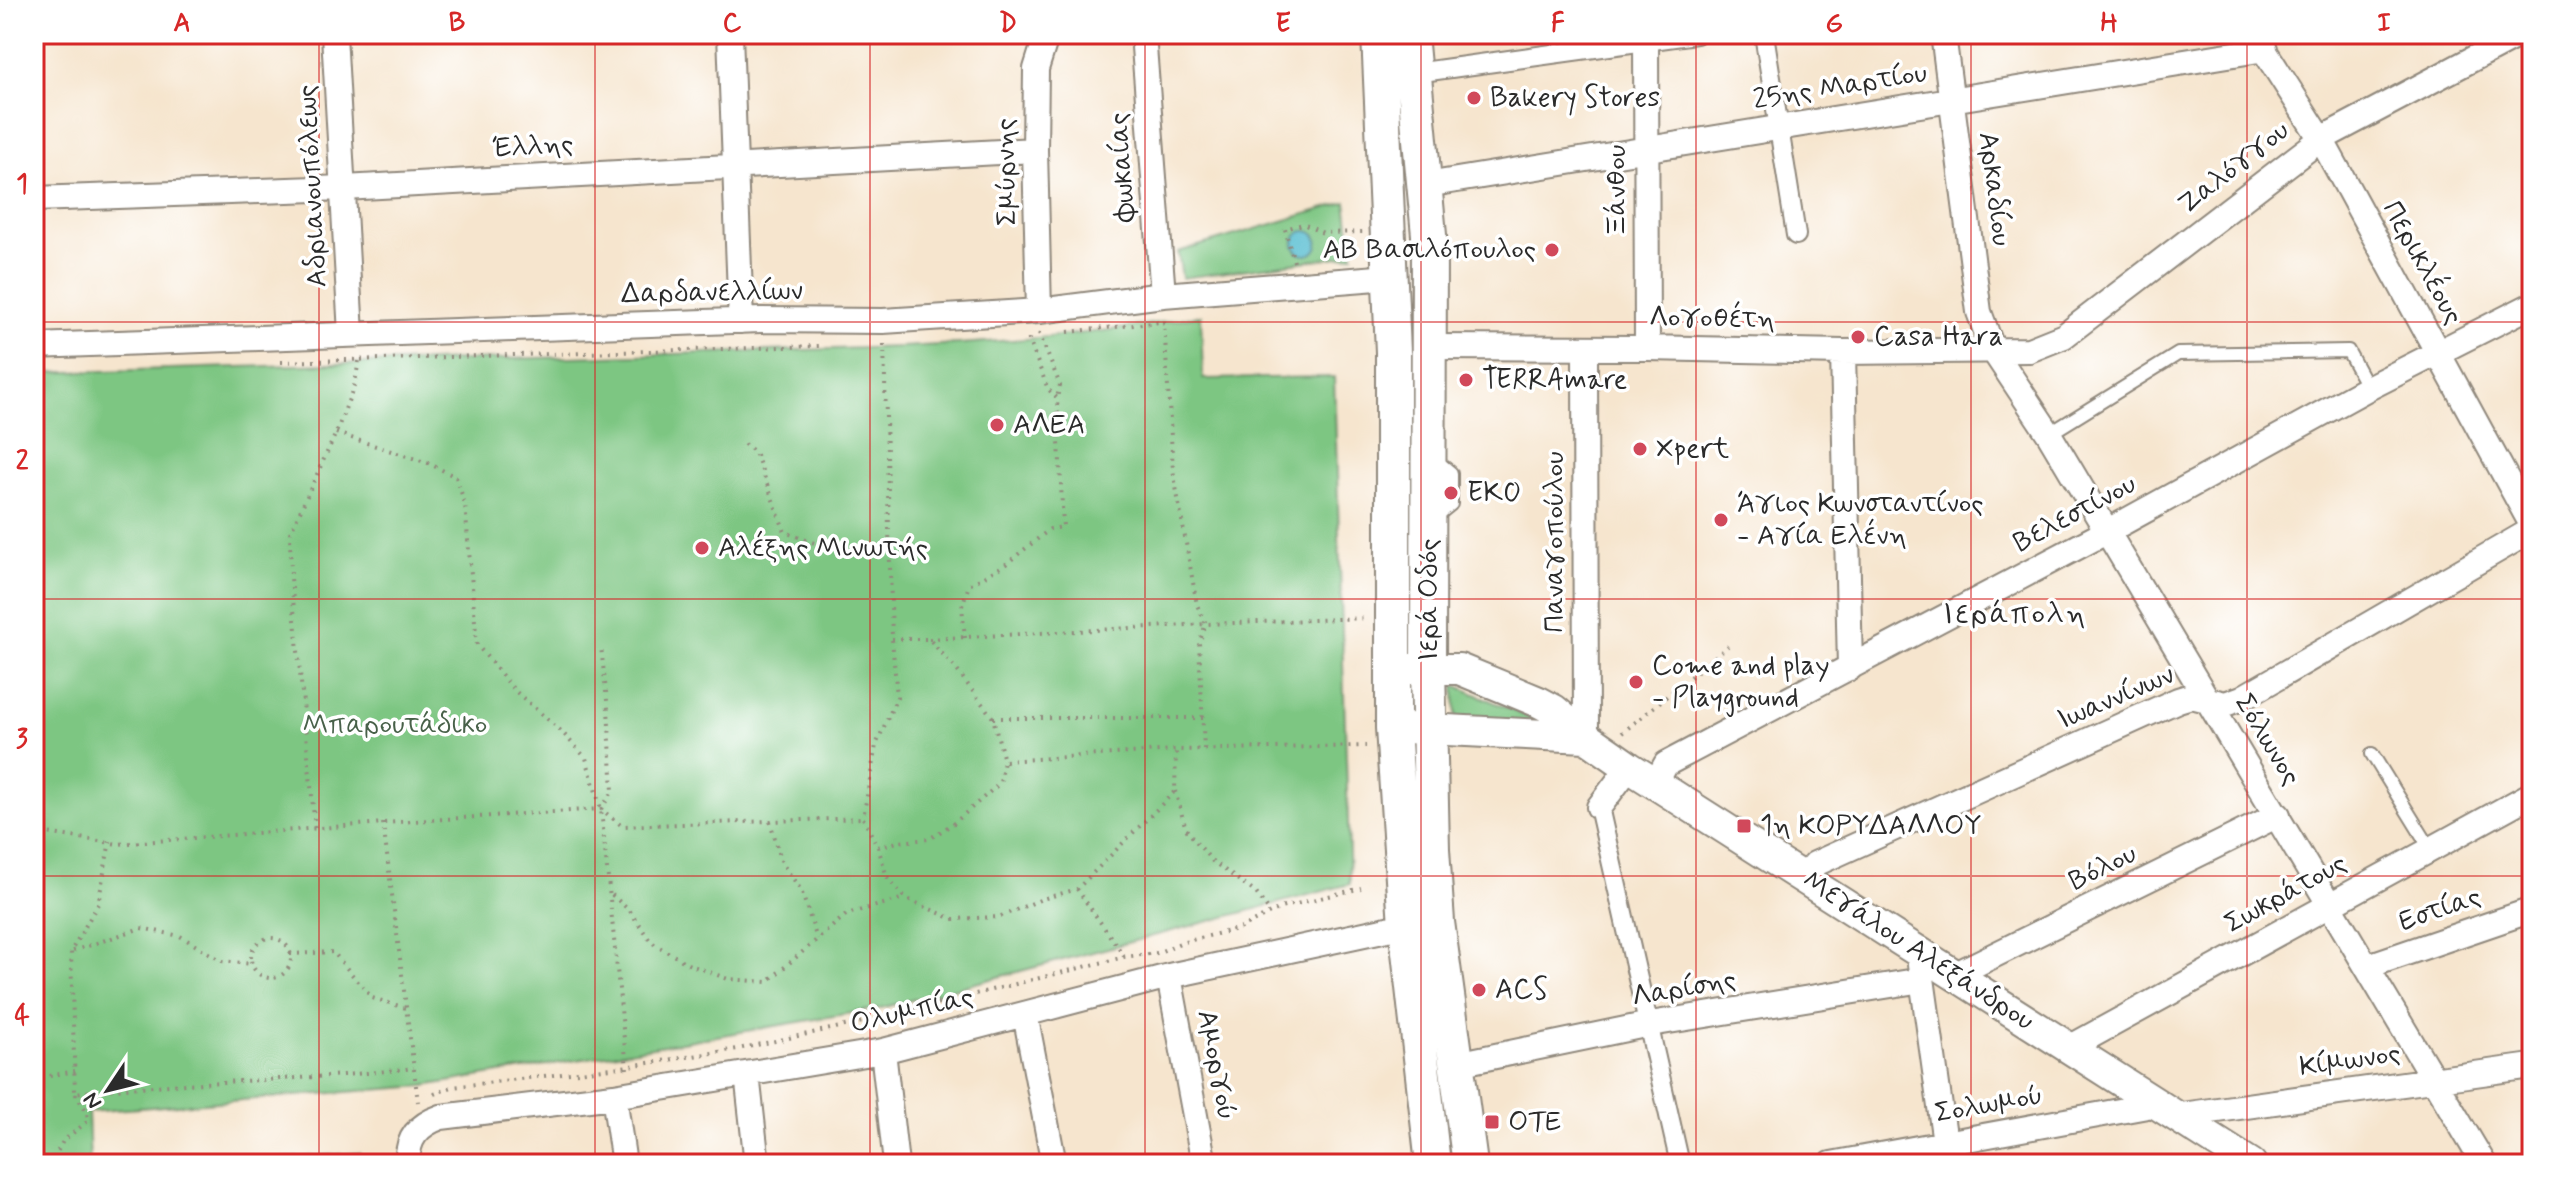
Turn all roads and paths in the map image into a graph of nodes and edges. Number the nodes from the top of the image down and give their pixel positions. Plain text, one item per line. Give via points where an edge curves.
1 (334, 34) edge
2 (730, 34) edge
3 (1047, 34) edge
4 (1143, 34) edge
5 (1352, 34) edge
6 (1379, 34) edge
7 (1410, 34) edge
8 (1696, 34) edge
9 (1764, 34) edge
10 (1943, 34) edge
11 (2520, 34) edge
12 (1646, 38) edge
13 (2259, 41) edge
14 (1415, 73) junction
15 (1379, 87) junction
16 (1952, 99) junction
17 (1778, 128) junction
18 (2321, 139) junction
19 (1647, 149) junction
20 (1035, 150) junction
21 (735, 166) junction
22 (1426, 185) junction
23 (344, 188) junction
24 (34, 199) edge
25 (1353, 233) dead end
26 (1796, 235) dead end
27 (1390, 277) junction
28 (1299, 284) junction
29 (1163, 295) junction
30 (2532, 305) edge
31 (741, 321) junction
32 (883, 321) junction
33 (1039, 322) junction
34 (351, 334) junction
35 (821, 345) dead end
36 (34, 346) edge
37 (1430, 347) junction
38 (1585, 348) junction
39 (1647, 348) junction
40 (1993, 350) junction
41 (1843, 352) junction
42 (2438, 354) junction
43 (359, 361) junction
44 (281, 362) dead end
45 (2368, 388) junction
46 (1057, 398) junction
47 (336, 433) junction
48 (2049, 434) junction
49 (744, 444) dead end
50 (2532, 528) edge
51 (2106, 532) junction
52 (891, 546) junction
53 (34, 560) edge
54 (1368, 618) dead end
55 (1206, 624) junction
56 (965, 638) junction
57 (892, 639) junction
58 (929, 639) junction
59 (1728, 646) dead end
60 (601, 647) dead end
61 (1428, 668) junction
62 (1850, 668) junction
63 (1393, 669) junction
64 (2207, 698) junction
65 (993, 718) junction
66 (1203, 718) junction
67 (1429, 729) junction
68 (1382, 737) junction
69 (1594, 743) junction
70 (1204, 749) junction
71 (1176, 750) junction
72 (2372, 754) dead end
73 (1004, 761) junction
74 (1629, 767) junction
75 (1655, 784) junction
76 (1175, 791) junction
77 (2532, 794) edge
78 (1599, 807) joint
79 (601, 809) junction
80 (2278, 815) junction
81 (863, 818) junction
82 (770, 821) junction
83 (383, 823) junction
84 (315, 828) junction
85 (35, 831) edge
86 (110, 841) junction
87 (878, 847) junction
88 (2430, 848) junction
89 (1803, 878) junction
90 (1361, 888) dead end
91 (1077, 889) junction
92 (610, 893) junction
93 (905, 898) junction
94 (2330, 904) junction
95 (2532, 910) edge
96 (1269, 911) junction
97 (1406, 925) junction
98 (817, 939) junction
99 (71, 951) junction
100 (290, 954) junction
101 (1124, 957) junction
102 (253, 964) junction
103 (1920, 966) junction
104 (2368, 966) junction
105 (1954, 975) junction
106 (1169, 976) junction
107 (406, 1008) junction
108 (1025, 1014) junction
109 (1650, 1024) junction
110 (2069, 1048) junction
111 (883, 1051) junction
112 (1457, 1064) junction
113 (629, 1066) junction
114 (2532, 1066) edge
115 (414, 1068) junction
116 (75, 1071) junction
117 (747, 1074) junction
118 (34, 1079) edge
119 (2436, 1080) junction
120 (75, 1093) junction
121 (614, 1096) junction
122 (2167, 1110) junction
123 (423, 1113) junction
124 (1946, 1154) edge
125 (54, 1158) dead end
126 (408, 1164) edge
127 (624, 1164) edge
128 (757, 1164) edge
129 (896, 1164) edge
130 (1054, 1164) edge
131 (1204, 1164) edge
132 (1433, 1164) edge
133 (1470, 1164) edge
134 (1680, 1164) edge
135 (1831, 1164) edge
136 (2251, 1164) edge
137 (2484, 1164) edge

1 - 23 street, Αδριανουπόλεως
2 - 21 street
3 - 20 street, Σμύρνης via 1036,69
4 - 29 street, Φωκαίας
5 - 15 main road via 1369,58
6 - 15 main road, Ιερά Οδός
7 - 14 main road, Ιερά Οδός
8 - 12 street
9 - 17 street
10 - 16 street, Αρκαδίου
11 - 18 street, Ζαλόγγου
12 - 14 street
12 - 19 street, Ξάνθου
13 - 16 street, 25ης Μαρτίου
13 - 18 street, Περικλέους
14 - 22 main road, Ιερά Οδός
15 - 27 main road, Ιερά Οδός
16 - 17 street, 25ης Μαρτίου
16 - 40 street, Αρκαδίου via 1979,312
17 - 19 street, 25ης Μαρτίου
17 - 26 street
18 - 40 street, Ζαλόγγου via 2064,336 2029,350
18 - 42 street, Περικλέους
19 - 22 street, 25ης Μαρτίου
19 - 39 street, Ξάνθου
20 - 21 street, Έλλης
20 - 33 street, Σμύρνης
21 - 23 street, Έλλης
21 - 31 street
22 - 37 main road, Ιερά Οδός
23 - 24 street, Έλλης
23 - 34 street, Αδριανουπόλεως
25 - 28 path via 1323,233 1303,224 1285,229
27 - 28 street, Δαρδανελλίων
27 - 63 main road, Ιερά Οδός
28 - 29 street, Δαρδανελλίων
29 - 33 street, Δαρδανελλίων
30 - 42 street, Βελεστίνου
31 - 32 street, Δαρδανελλίων
31 - 34 street, Δαρδανελλίων
32 - 33 street, Δαρδανελλίων
32 - 52 path
33 - 46 path via 1060,385
33 - 46 path via 1027,335 1048,389
33 - 55 path via 1084,332 1164,324 1173,470 1197,605
34 - 36 street, Δαρδανελλίων
34 - 43 path
35 - 43 path, Δαρδανελλίων
37 - 38 street, Λογοθέτη
37 - 61 main road, Ιερά Οδός
38 - 39 street, Λογοθέτη
38 - 69 street, Παναγοπούλου
39 - 41 street, Λογοθέτη
40 - 41 street, Λογοθέτη
40 - 48 street, Σόλωνος
41 - 62 street
42 - 45 street, Βελεστίνου
42 - 50 street, Περικλέους
43 - 44 path, Δαρδανελλίων
43 - 47 path
45 - 48 lane via 2348,351 2178,354
45 - 51 street, Βελεστίνου
46 - 56 path via 1063,527 1050,529 969,585 962,606
47 - 79 path via 456,477 465,504 477,645 515,691 586,758
47 - 84 path via 290,533
48 - 51 street, Σόλωνος
49 - 52 path via 755,452 785,532 825,547
50 - 64 street, Ιωαννίνων via 2242,698 2225,704
51 - 62 street, Βελεστίνου
51 - 64 street, Σόλωνος
52 - 57 path
53 - 85 path
54 - 55 path
55 - 56 path
55 - 66 path via 1199,643
56 - 58 path
57 - 58 path
57 - 81 path via 897,697 876,745
58 - 65 path
59 - 69 path
60 - 79 path via 613,791
61 - 63 street, Μεγάλου Αλεξάνδρου
61 - 67 main road, Ιερά Οδός
61 - 69 street, Μεγάλου Αλεξάνδρου via 1472,673 1554,710
62 - 75 street, Βελεστίνου via 1666,764
63 - 68 main road, Ιερά Οδός
64 - 80 street, Σόλωνος
64 - 89 street, Ιωαννίνων via 2178,700 1815,864
65 - 66 path
65 - 73 path
66 - 70 path
67 - 68 street
67 - 69 street
67 - 112 main road, Ιερά Οδός via 1437,922
68 - 70 path
68 - 97 main road, Ιερά Οδός
69 - 74 street, Μεγάλου Αλεξάνδρου
70 - 71 path
71 - 73 path
71 - 76 path
72 - 88 lane
73 - 87 path via 1000,783 954,823 929,839
74 - 75 street, Μεγάλου Αλεξάνδρου
74 - 78 street
75 - 89 street, Μεγάλου Αλεξάνδρου
76 - 91 path
76 - 96 path via 1186,829 1211,860 1256,893
77 - 88 street, Σωκράτους
78 - 109 street
79 - 82 path via 622,826
79 - 83 path
79 - 92 path
80 - 94 street, Σόλωνος
80 - 105 street, Βόλου
81 - 82 path
81 - 87 path
82 - 98 path via 782,863 801,890
83 - 84 path
83 - 107 path
84 - 86 path
85 - 86 path
86 - 99 path via 98,904
87 - 93 path via 887,877
88 - 94 street, Σωκράτους
89 - 103 street, Μεγάλου Αλεξάνδρου
90 - 96 path, Ολυμπίας
91 - 93 path via 999,917 953,919
91 - 101 path
92 - 98 path via 651,942 728,979 767,982
92 - 113 path
93 - 98 path via 847,914
94 - 104 street, Σόλωνος
94 - 110 street, Σωκράτους
95 - 104 street, Εστίας
96 - 101 path, Ολυμπίας via 1229,932
97 - 106 street, Ολυμπίας
97 - 132 main road, Ιερά Οδός
99 - 102 path via 141,928 180,936 222,961
99 - 116 path
100 - 102 path via 289,967 279,976 266,977
100 - 102 path via 283,942 265,939 253,952
100 - 107 path via 333,952 372,998
101 - 113 path, Ολυμπίας via 774,1041
103 - 105 street, Μεγάλου Αλεξάνδρου
103 - 109 street, Λαρίσης
103 - 124 street
104 - 119 street, Σόλωνος
105 - 110 street, Μεγάλου Αλεξάνδρου
106 - 108 street, Ολυμπίας
106 - 131 street, Αμοργού
107 - 115 path
108 - 111 street, Ολυμπίας
108 - 130 street
109 - 112 street, Λαρίσης
109 - 134 street
110 - 122 street, Μεγάλου Αλεξάνδρου
111 - 117 street, Ολυμπίας
111 - 129 street
112 - 133 main road, Ιερά Οδός
113 - 121 path
113 - 123 path, Ολυμπίας via 452,1087 440,1090
114 - 119 street, Κίμωνος
115 - 120 path
115 - 123 path
116 - 118 path
116 - 120 path
117 - 121 street, Ολυμπίας
117 - 128 street
119 - 122 street, Κίμωνος
119 - 137 street, Σόλωνος
120 - 125 path via 88,1121 63,1141
121 - 123 street, Ολυμπίας via 441,1117
121 - 127 street
122 - 124 street, Σολωμού
122 - 136 street, Μεγάλου Αλεξάνδρου
123 - 126 street via 407,1151
124 - 135 street, Σολωμού

